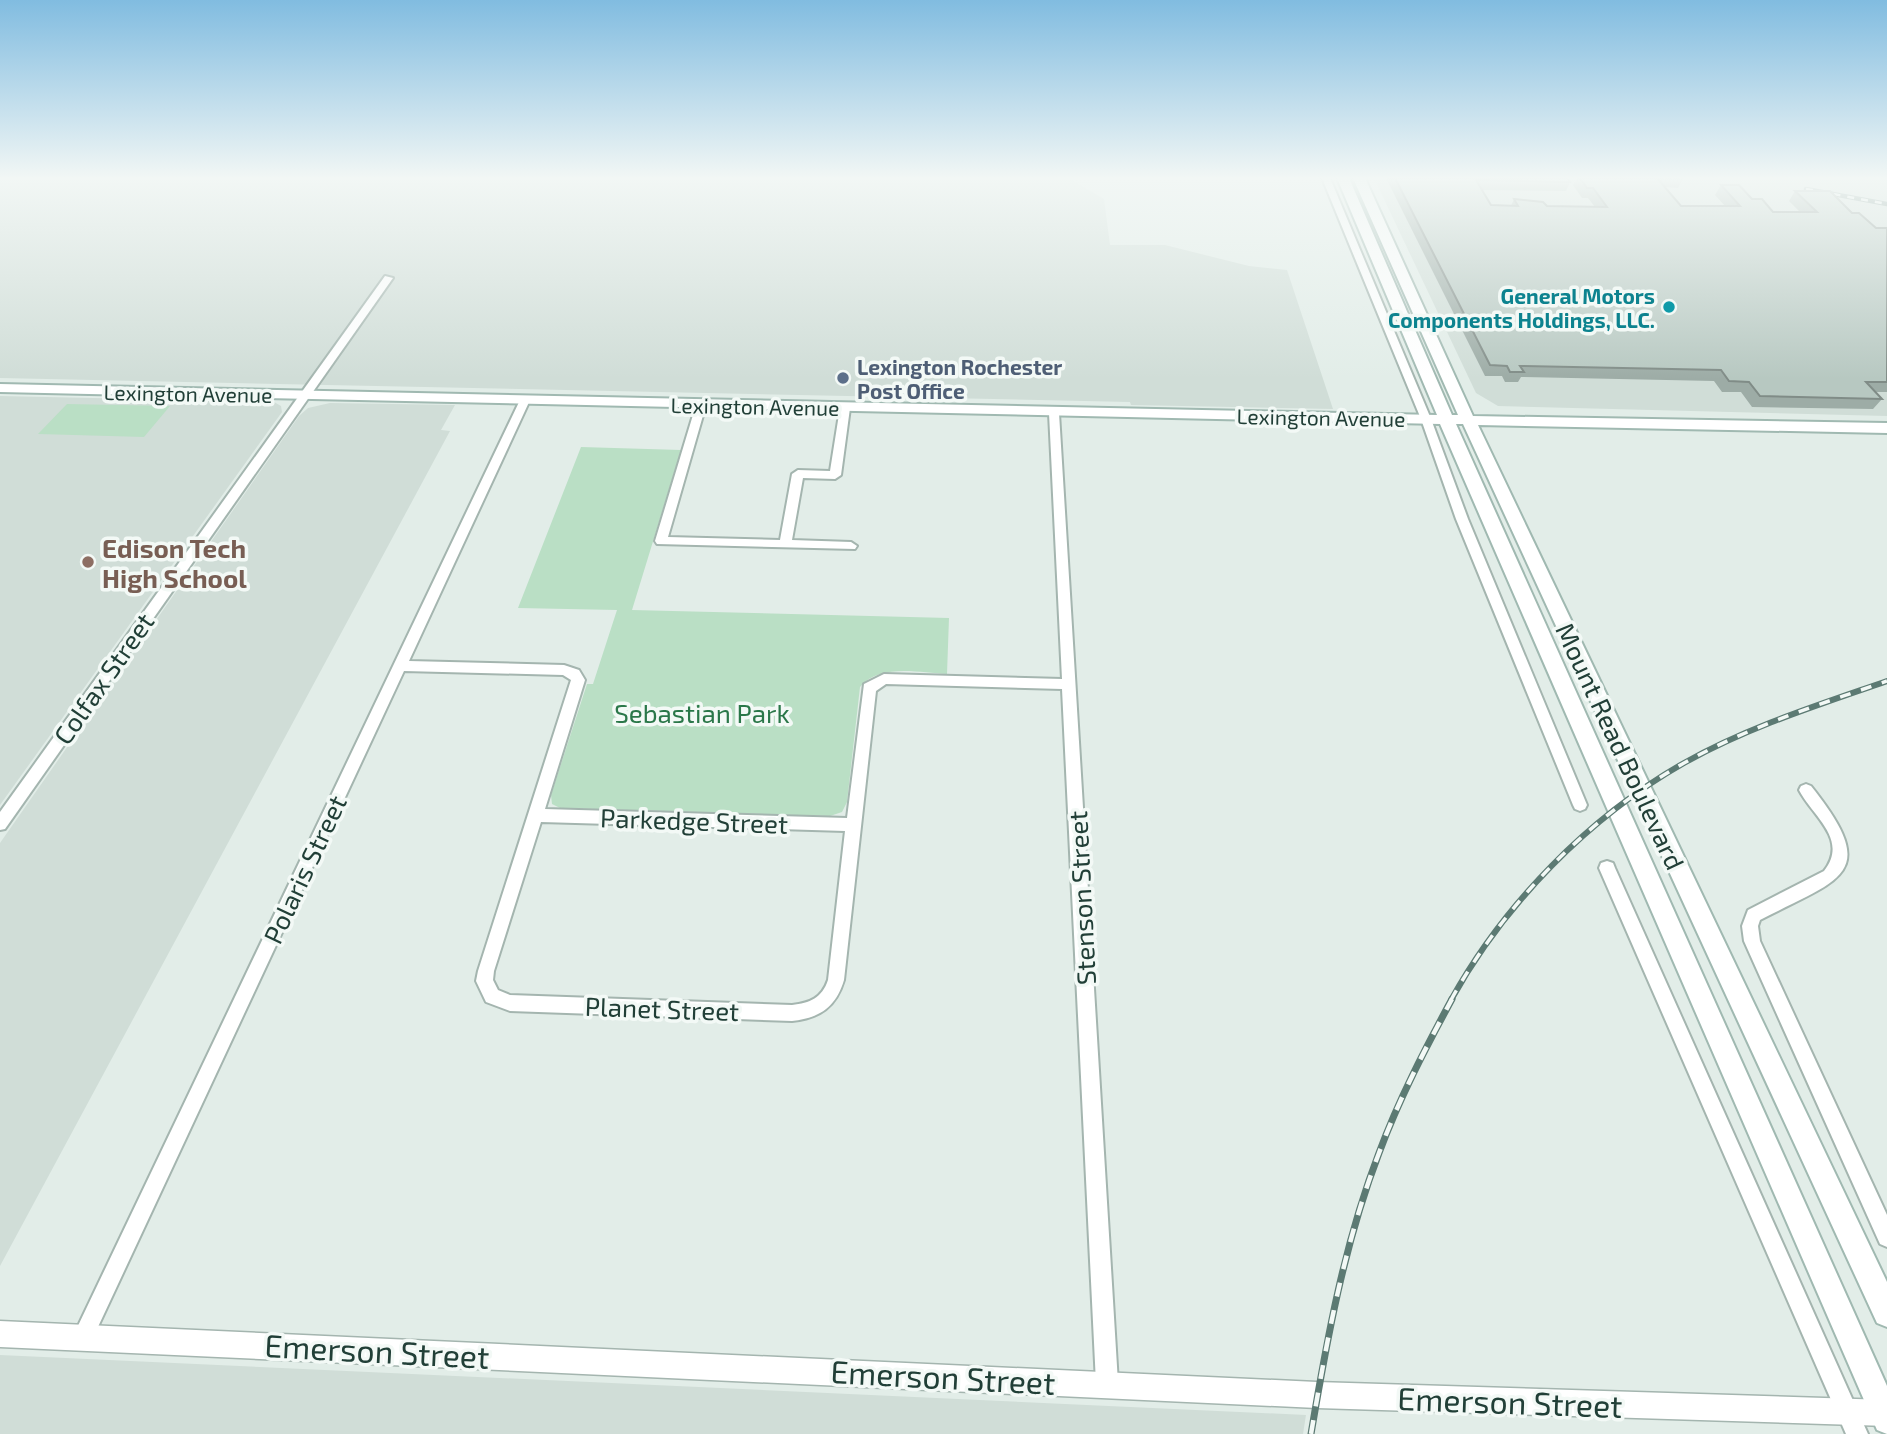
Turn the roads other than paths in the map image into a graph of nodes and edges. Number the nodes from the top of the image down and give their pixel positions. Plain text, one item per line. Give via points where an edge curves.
1 (1359, 245) edge
2 (1372, 245) edge
3 (1383, 245) edge
4 (388, 278) dead end
5 (0, 388) edge
6 (303, 396) junction
7 (525, 400) junction
8 (701, 405) junction
9 (845, 408) junction
10 (1054, 413) junction
11 (1446, 419) junction
12 (1887, 428) edge
13 (1449, 483) junction
14 (1480, 499) junction
15 (785, 544) junction
16 (851, 546) dead end
17 (400, 666) junction
18 (1069, 684) junction
19 (1806, 790) dead end
20 (1580, 805) dead end
21 (535, 816) junction
22 (0, 824) edge
23 (853, 825) junction
24 (1607, 868) dead end
25 (1887, 1237) edge
26 (1887, 1313) edge
27 (0, 1334) edge
28 (83, 1337) junction
29 (1107, 1383) junction
30 (1886, 1416) edge
31 (1852, 1423) edge

1 - 11 street, Mount Read Boulevard
2 - 11 main road, Mount Read Boulevard
3 - 11 main road, Mount Read Boulevard
4 - 6 street, Colfax Street
5 - 6 main road, Lexington Avenue
6 - 7 main road, Lexington Avenue
6 - 22 street, Colfax Street
7 - 8 main road, Lexington Avenue
7 - 17 street, Polaris Street
8 - 9 main road, Lexington Avenue
8 - 15 street via 661,541
9 - 10 main road, Lexington Avenue
9 - 15 street via 835,475 798,474
10 - 11 main road, Lexington Avenue
10 - 18 street, Stenson Street
11 - 12 main road, Lexington Avenue
11 - 13 street, Mount Read Boulevard
11 - 14 main road, Mount Read Boulevard
11 - 26 main road, Mount Read Boulevard
13 - 14 street
13 - 20 street, Mount Read Boulevard
14 - 30 main road, Mount Read Boulevard
15 - 16 street
17 - 21 street, Planet Street via 564,670 577,677
17 - 28 street, Polaris Street
18 - 23 street, Planet Street via 884,679 873,684 867,693
18 - 29 street, Stenson Street
19 - 25 street via 1840,842 1840,866 1830,876 1754,915 1752,941
21 - 23 street, Parkedge Street
21 - 23 street, Planet Street via 486,971 484,981 492,996 510,1003 779,1013 820,1007 833,991
24 - 31 street
27 - 28 street, Emerson Street
28 - 29 street, Emerson Street
29 - 31 street, Emerson Street
30 - 31 street, Emerson Street

